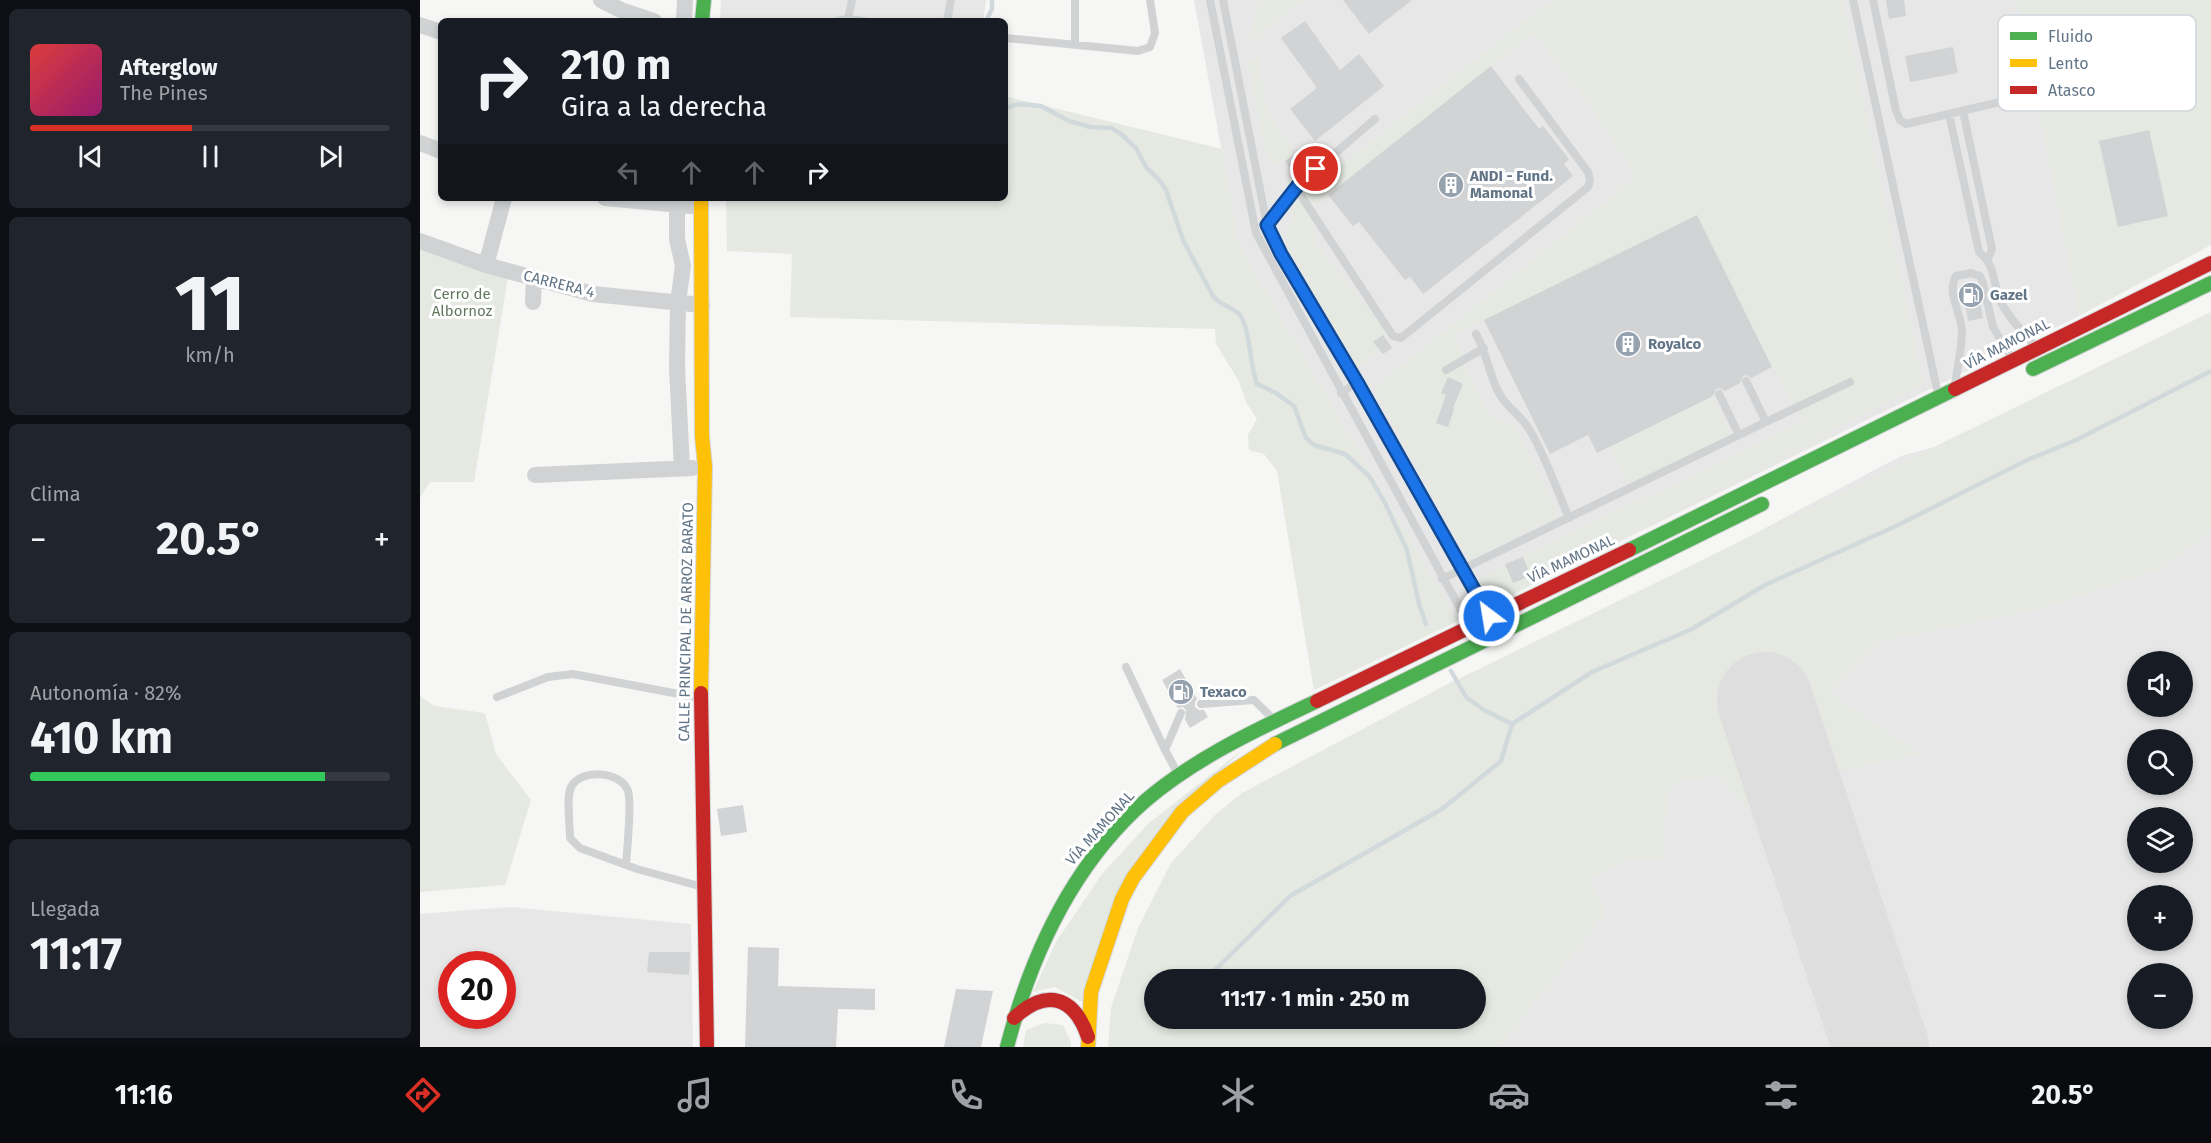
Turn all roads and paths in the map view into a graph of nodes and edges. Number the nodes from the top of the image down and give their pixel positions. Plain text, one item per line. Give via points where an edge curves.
1 (601, 0) edge
2 (685, 0) edge
3 (704, 0) edge
4 (852, 0) edge
5 (951, 0) edge
6 (1075, 0) edge
7 (1150, 0) edge
8 (1210, 0) edge
9 (1223, 0) edge
10 (1853, 0) edge
11 (1873, 0) edge
12 (645, 18) edge
13 (684, 18) edge
14 (702, 18) edge
15 (848, 18) edge
16 (948, 18) edge
17 (420, 25) edge
18 (438, 32) edge
19 (1008, 38) edge
20 (1076, 45) junction
21 (1520, 79) dead end
22 (1240, 88) junction
23 (1227, 90) junction
24 (1998, 102) edge
25 (1963, 111) junction
26 (1949, 114) junction
27 (1375, 119) dead end
28 (420, 143) edge
29 (438, 150) edge
30 (1296, 188) junction
31 (503, 201) edge
32 (681, 201) edge
33 (701, 202) edge
34 (1267, 225) junction
35 (1256, 233) junction
36 (420, 241) edge
37 (1988, 260) junction
38 (2211, 262) edge
39 (486, 265) junction
40 (534, 278) junction
41 (2211, 283) edge
42 (533, 302) dead end
43 (678, 302) junction
44 (702, 305) junction
45 (1476, 334) dead end
46 (1484, 348) junction
47 (2037, 348) junction
48 (2013, 360) junction
49 (1446, 370) dead end
50 (2021, 375) dead end
51 (1746, 381) dead end
52 (1357, 382) junction
53 (1850, 382) dead end
54 (1954, 389) junction
55 (1341, 393) junction
56 (1719, 394) dead end
57 (1938, 397) junction
58 (1766, 422) junction
59 (1739, 435) junction
60 (705, 467) junction
61 (681, 468) junction
62 (534, 475) dead end
63 (1772, 499) dead end
64 (1569, 518) junction
65 (1462, 570) junction
66 (1442, 579) junction
67 (1489, 616) junction
68 (1469, 626) junction
69 (1126, 667) dead end
70 (497, 697) dead end
71 (701, 698) junction
72 (1201, 704) dead end
73 (1181, 713) dead end
74 (1275, 721) junction
75 (1165, 750) junction
76 (1179, 777) junction
77 (626, 865) junction
78 (704, 887) junction
79 (1014, 1018) junction
80 (1088, 1043) edge
81 (707, 1047) edge
82 (1007, 1047) edge

1 - 12 street
2 - 13 street
3 - 14 main road
4 - 15 lane
5 - 16 lane
6 - 20 lane
7 - 20 lane via 1155,33 1150,47 1138,51
8 - 23 lane
9 - 22 lane
10 - 57 lane
11 - 26 lane via 1900,120 1906,124
17 - 18 street
19 - 20 lane
21 - 30 lane via 1588,172 1588,187 1401,338 1393,336
22 - 23 lane
22 - 34 lane
23 - 35 lane
24 - 25 lane
25 - 26 lane
25 - 37 lane via 1992,249
26 - 37 lane via 1979,252
27 - 30 lane
28 - 29 street
30 - 34 lane
31 - 39 street
32 - 33 street
32 - 43 street via 676,214 683,266
33 - 44 main road, CALLE PRINCIPAL DE ARROZ BARATO
34 - 35 lane
34 - 52 lane
35 - 55 lane
36 - 39 street, CARRERA 4
37 - 47 lane via 2000,302
38 - 47 main road, VÍA MAMONAL
39 - 40 street, CARRERA 4
40 - 42 street
40 - 43 street, CARRERA 4 via 593,294
41 - 50 main road
43 - 44 street, CARRERA 4
43 - 61 street
44 - 60 main road, CALLE PRINCIPAL DE ARROZ BARATO
45 - 46 lane
46 - 49 lane
46 - 64 lane via 1494,382 1530,431
47 - 48 main road, VÍA MAMONAL
48 - 54 main road, VÍA MAMONAL
48 - 54 lane via 1993,327 1980,276 1956,276 1953,289 1961,307 1962,332
51 - 58 lane
52 - 55 lane
52 - 65 lane
53 - 58 lane
54 - 57 main road, VÍA MAMONAL
55 - 66 lane
56 - 59 lane
57 - 67 main road, VÍA MAMONAL
58 - 59 lane
59 - 64 lane
60 - 61 street
60 - 71 main road, CALLE PRINCIPAL DE ARROZ BARATO
61 - 62 street
63 - 80 main road via 1288,737 1218,782 1182,812 1122,899 1091,992
64 - 65 lane
65 - 66 lane
65 - 67 lane
66 - 68 lane
67 - 68 main road, VÍA MAMONAL
68 - 74 main road, VÍA MAMONAL
69 - 75 lane
70 - 71 lane via 548,677 573,674
71 - 78 main road, CALLE PRINCIPAL DE ARROZ BARATO
72 - 74 lane via 1254,700
73 - 75 lane
74 - 76 main road, VÍA MAMONAL
75 - 76 lane
76 - 79 main road, VÍA MAMONAL via 1150,797 1077,878 1036,954
77 - 77 lane via 580,848 570,838 569,790 581,776 617,777 629,793
77 - 78 lane
78 - 81 main road, CALLE PRINCIPAL DE ARROZ BARATO
79 - 80 main road via 1033,1002 1059,1000 1080,1015
79 - 82 main road, VÍA MAMONAL

